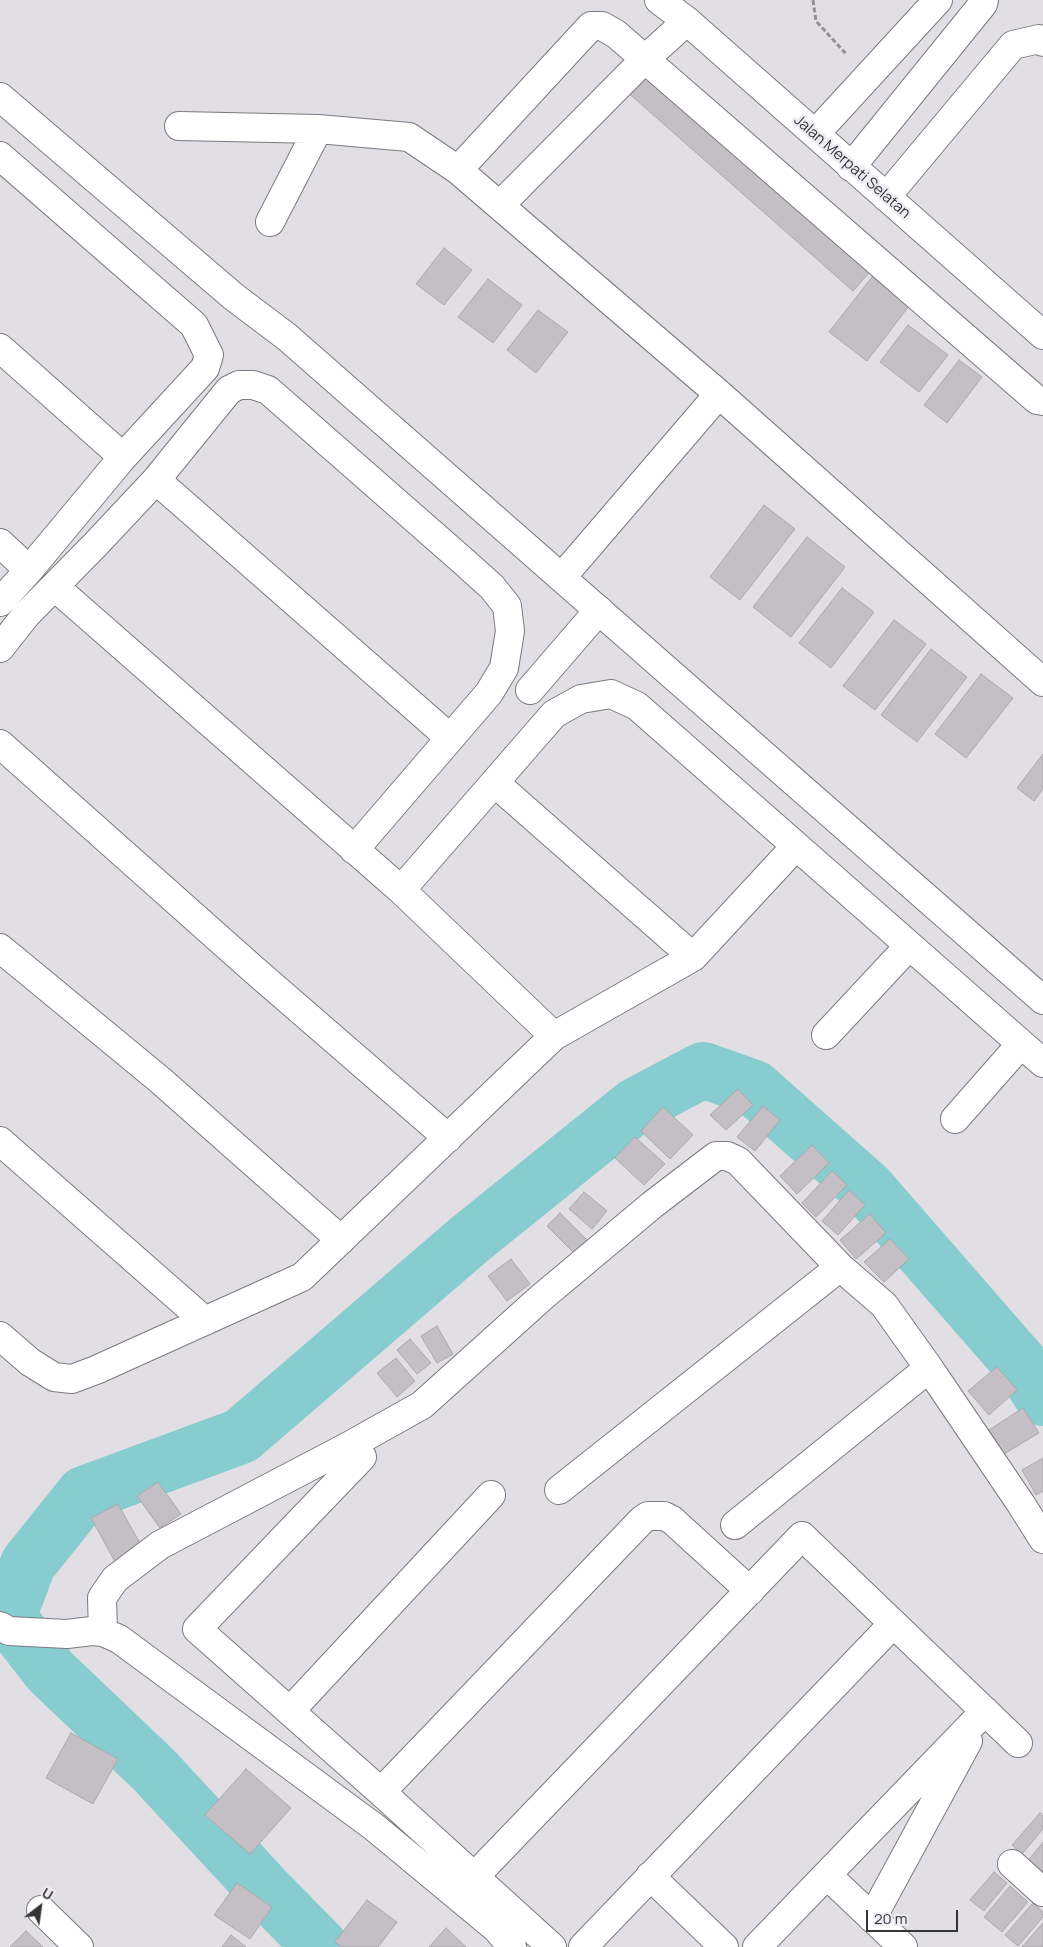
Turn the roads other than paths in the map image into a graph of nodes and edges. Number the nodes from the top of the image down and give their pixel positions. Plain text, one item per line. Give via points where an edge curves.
1 (659, 0) edge
2 (938, 0) edge
3 (984, 0) edge
4 (687, 21) junction
5 (1042, 39) edge
6 (644, 60) junction
7 (0, 97) edge
8 (179, 126) dead end
9 (318, 129) junction
10 (815, 134) junction
11 (0, 156) edge
12 (851, 166) junction
13 (458, 170) junction
14 (886, 197) junction
15 (500, 206) junction
16 (270, 222) dead end
17 (1043, 335) edge
18 (0, 348) edge
19 (719, 394) junction
20 (1043, 401) edge
21 (123, 457) junction
22 (156, 480) junction
23 (0, 543) edge
24 (29, 570) junction
25 (562, 577) junction
26 (55, 587) junction
27 (0, 602) edge
28 (600, 610) junction
29 (0, 648) edge
30 (504, 668) junction
31 (1043, 682) edge
32 (530, 690) junction
33 (554, 714) junction
34 (450, 738) junction
35 (0, 744) edge
36 (495, 782) junction
37 (796, 846) junction
38 (354, 850) junction
39 (401, 890) junction
40 (909, 946) junction
41 (0, 948) edge
42 (693, 957) junction
43 (1043, 1000) edge
44 (826, 1034) dead end
45 (554, 1036) junction
46 (1021, 1044) junction
47 (1043, 1063) edge
48 (955, 1119) dead end
49 (448, 1138) junction
50 (0, 1141) edge
51 (341, 1240) junction
52 (840, 1267) junction
53 (205, 1321) junction
54 (3, 1345) edge
55 (929, 1368) junction
56 (362, 1457) dead end
57 (559, 1490) dead end
58 (491, 1495) dead end
59 (735, 1525) dead end
60 (1043, 1539) edge
61 (750, 1591) junction
62 (893, 1624) junction
63 (5, 1629) edge
64 (103, 1632) junction
65 (290, 1711) junction
66 (985, 1711) junction
67 (1018, 1743) dead end
68 (381, 1792) junction
69 (1012, 1864) dead end
70 (827, 1874) junction
71 (650, 1876) junction
72 (474, 1877) junction
73 (1043, 1892) edge
74 (41, 1910) dead end
75 (872, 1918) junction
76 (79, 1947) edge
77 (512, 1947) edge
78 (552, 1947) edge
79 (583, 1947) edge
80 (724, 1947) edge
81 (757, 1947) edge
82 (903, 1947) edge

1 - 4 street, Jalan Merpati Selatan
2 - 10 street
3 - 12 street
4 - 6 street
4 - 10 street, Jalan Merpati Selatan
5 - 14 street via 1013,45
6 - 13 street via 616,34 602,26 591,26
6 - 15 street
6 - 20 street via 1037,400
7 - 25 street via 228,292 287,337
8 - 9 street
9 - 13 street via 409,137
9 - 16 street
10 - 12 street, Jalan Merpati Selatan
11 - 21 street via 194,325 210,355 205,368
12 - 14 street, Jalan Merpati Selatan
13 - 15 street
14 - 17 street, Jalan Merpati Selatan
15 - 19 street
18 - 21 street
19 - 25 street
19 - 31 street
21 - 24 street
22 - 26 street
22 - 30 street via 229,390 239,385 252,385 268,390 492,587 507,606 510,631
22 - 34 street
23 - 24 street
24 - 27 street
25 - 28 street
26 - 29 street
26 - 38 street
28 - 32 street
28 - 43 street
30 - 32 street
30 - 34 street via 488,694
32 - 33 street
33 - 36 street
33 - 37 street via 581,699 611,694 637,706
34 - 38 street
35 - 49 street
36 - 39 street
36 - 42 street
37 - 40 street
37 - 42 street
38 - 39 street
39 - 45 street
40 - 44 street
40 - 46 street
41 - 51 street via 160,1080
42 - 45 street
45 - 49 street
46 - 47 street
46 - 48 street
49 - 51 street
50 - 53 street
51 - 53 street via 302,1278
52 - 55 street via 884,1305
52 - 57 street
52 - 64 street via 738,1161 716,1156 652,1205 542,1298 422,1405 160,1545 115,1579 102,1598
53 - 54 street via 72,1379 54,1377
55 - 59 street
55 - 60 street
56 - 65 street via 197,1629
58 - 65 street
61 - 62 street via 802,1536
61 - 68 street via 672,1520 648,1516
61 - 72 street
62 - 66 street
62 - 71 street
63 - 64 street via 67,1634
64 - 77 street via 119,1639 374,1828 497,1930
65 - 68 street
66 - 67 street
66 - 70 street
66 - 75 street
68 - 72 street
69 - 73 street
70 - 75 street
70 - 81 street
71 - 79 street
71 - 80 street
72 - 78 street
74 - 76 street
75 - 82 street

